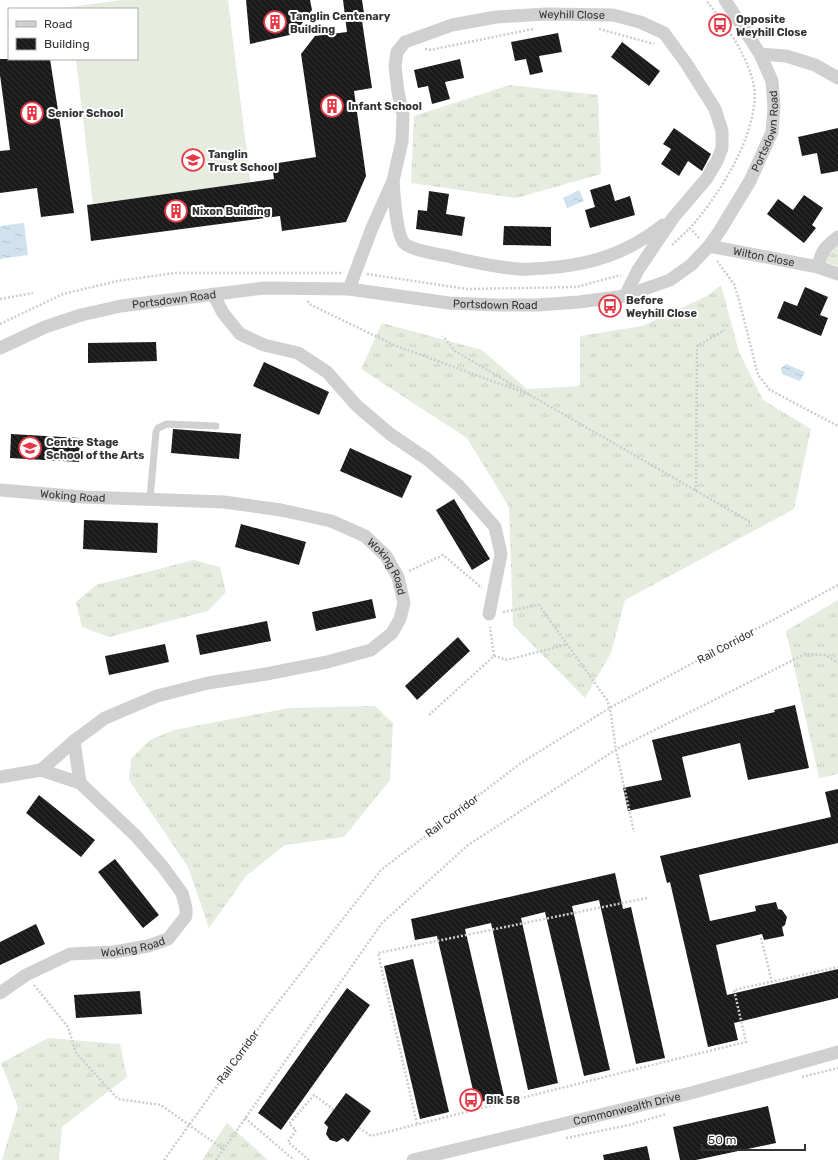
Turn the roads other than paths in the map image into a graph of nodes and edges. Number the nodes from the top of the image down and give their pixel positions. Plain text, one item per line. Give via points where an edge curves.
1 (725, 0) edge
2 (760, 54) junction
3 (838, 78) edge
4 (393, 181) junction
5 (673, 218) junction
6 (838, 237) edge
7 (708, 247) junction
8 (818, 267) junction
9 (838, 274) edge
10 (349, 289) junction
11 (213, 294) junction
12 (625, 296) junction
13 (0, 348) edge
14 (216, 426) dead end
15 (0, 490) edge
16 (150, 498) junction
17 (489, 614) road end
18 (74, 740) junction
19 (41, 770) junction
20 (0, 777) edge
21 (80, 783) junction
22 (0, 993) edge
23 (838, 1052) edge
24 (414, 1160) edge

1 - 2 street, Portsdown Road
2 - 3 street via 786,56 815,65
2 - 7 street, Portsdown Road via 772,82 772,132 750,181
4 - 5 street, Weyhill Close via 398,226 402,239 408,246 468,261 520,269 567,267 622,252 648,238
4 - 5 street, Weyhill Close via 402,141 403,115 395,66 397,52 405,42 452,25 496,17 547,14 613,15 640,22 664,33 715,109 722,130 722,148 717,162 707,178
4 - 10 street, Weyhill Close
5 - 12 street, Weyhill Close via 638,270
6 - 8 street via 820,255
7 - 8 street, Wilton Close
7 - 12 street, Portsdown Road via 691,265 670,280
8 - 9 street, Wilton Close
10 - 11 street, Portsdown Road via 264,288
10 - 12 street, Portsdown Road via 449,303 498,305 538,305
11 - 13 street, Portsdown Road via 80,314 45,326
11 - 17 street via 223,313 240,334 264,345 298,353 327,372 357,406 390,434 428,459 459,486 495,527 501,554
14 - 16 lane via 167,424 158,428
15 - 16 street, Woking Road via 84,497
16 - 18 street, Woking Road via 231,503 281,510 331,521 365,536 386,556 398,577 404,603 400,619 392,633 371,650 327,662 208,683 158,696 105,718
18 - 19 street, Woking Road
18 - 21 street
19 - 20 street
19 - 21 street, Woking Road
21 - 22 street, Woking Road via 136,836 163,867 182,893 186,916 168,938 148,946 114,952 70,954 26,975
23 - 24 street, Commonwealth Drive via 691,1093

